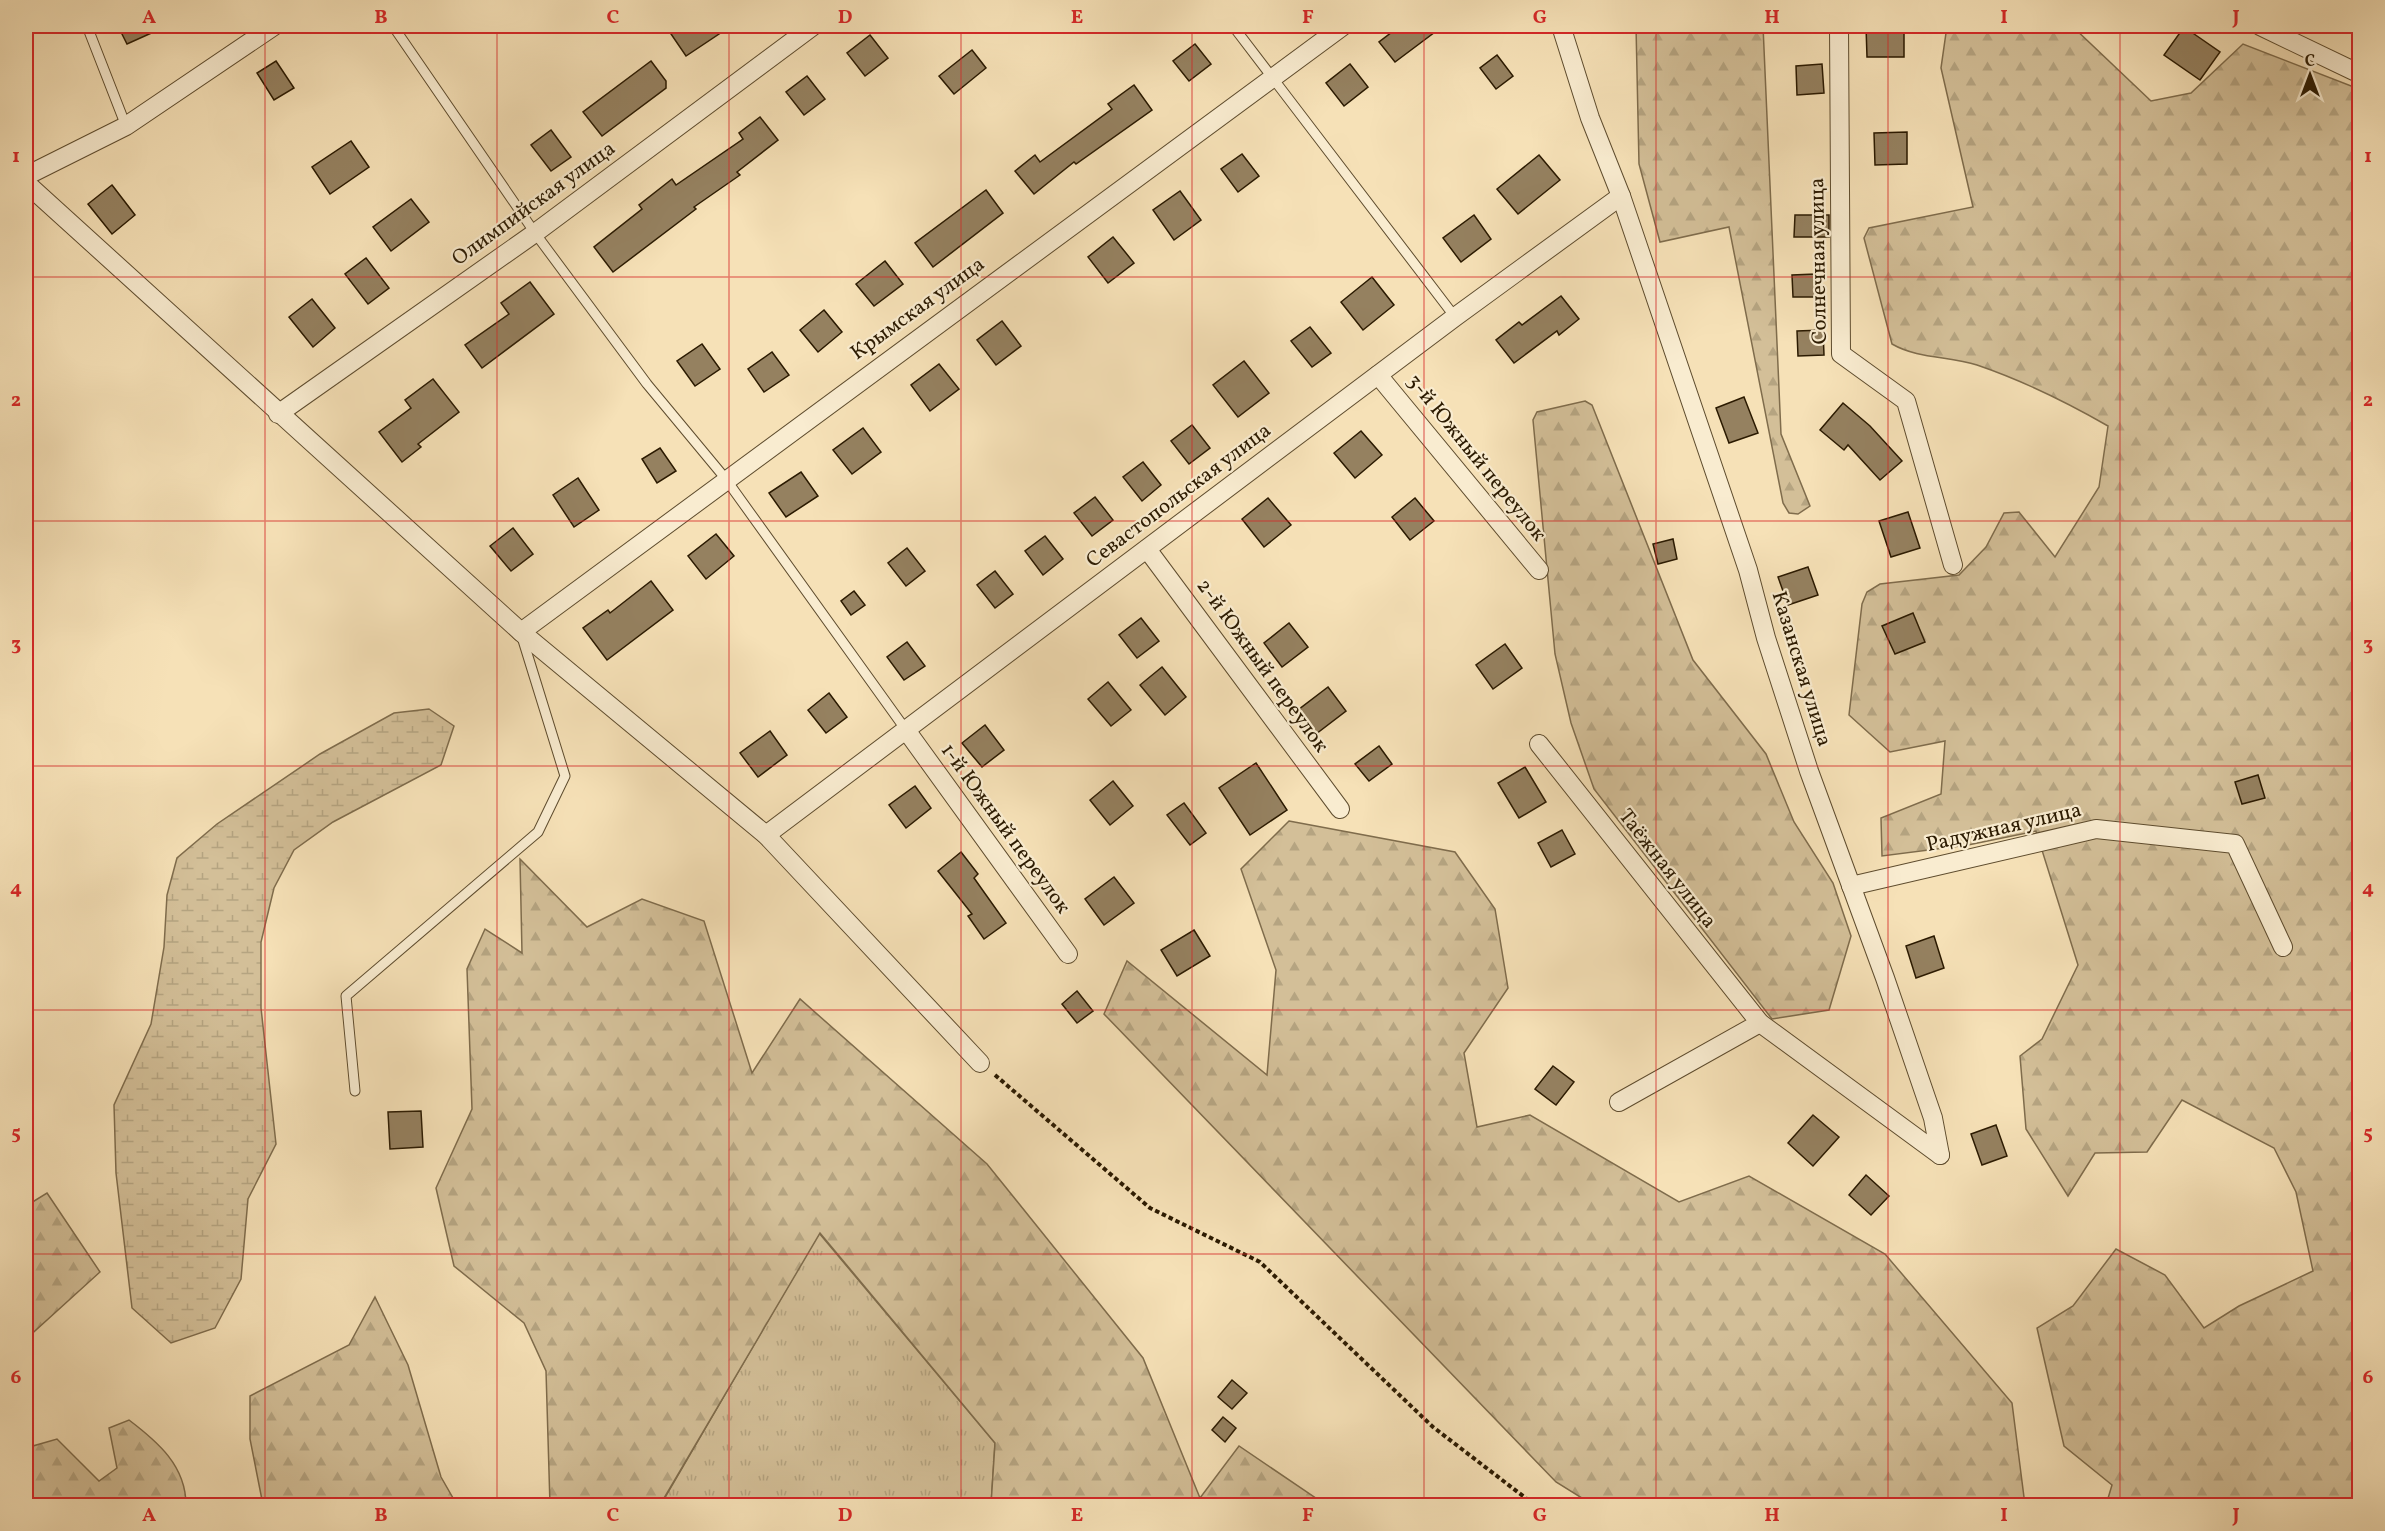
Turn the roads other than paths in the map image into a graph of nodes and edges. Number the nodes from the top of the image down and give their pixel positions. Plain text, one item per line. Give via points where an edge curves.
1 (87, 26) edge
2 (274, 26) edge
3 (393, 26) edge
4 (813, 26) edge
5 (1233, 26) edge
6 (1343, 26) edge
7 (1561, 26) edge
8 (1839, 26) edge
9 (2260, 26) edge
10 (2360, 74) edge
11 (1272, 78) junction
12 (126, 126) junction
13 (26, 176) edge
14 (26, 183) edge
15 (1621, 196) junction
16 (535, 233) junction
17 (1455, 317) junction
18 (1378, 375) junction
19 (278, 414) junction
20 (725, 478) junction
21 (1147, 549) junction
22 (1953, 565) dead end
23 (1539, 570) dead end
24 (521, 632) junction
25 (906, 730) junction
26 (1539, 744) dead end
27 (1340, 809) dead end
28 (765, 835) junction
29 (1851, 886) junction
30 (2283, 947) dead end
31 (1068, 954) dead end
32 (1760, 1023) junction
33 (980, 1063) road end
34 (355, 1091) dead end
35 (1619, 1102) dead end
36 (1940, 1155) joint

1 - 12 lane
2 - 12 street
3 - 16 lane
4 - 16 street, Олимпийская улица
5 - 11 lane
6 - 11 street, Крымская улица
7 - 15 street, Казанская улица via 1590,118
8 - 22 street, Солнечная улица via 1841,354 1906,402
9 - 10 street
11 - 17 lane
11 - 20 street, Крымская улица
12 - 13 street
14 - 19 street
15 - 17 street, Севастопольская улица
15 - 29 street, Казанская улица via 1748,570 1809,771
16 - 19 street, Олимпийская улица
16 - 20 lane via 647,384
17 - 18 street, Севастопольская улица
18 - 21 street, Севастопольская улица
18 - 23 street, 3-й Южный переулок
19 - 24 street
20 - 24 street, Крымская улица
20 - 25 lane
21 - 25 street, Севастопольская улица
21 - 27 street, 2-й Южный переулок
24 - 28 street
24 - 34 lane via 565,776 538,832 346,996
25 - 28 street, Севастопольская улица
25 - 31 street, 1-й Южный переулок
26 - 32 street, Таёжная улица
28 - 33 street
29 - 30 street, Радужная улица via 2096,829 2235,844
29 - 36 street, Казанская улица via 1933,1118
32 - 35 street
32 - 36 street, Таёжная улица

